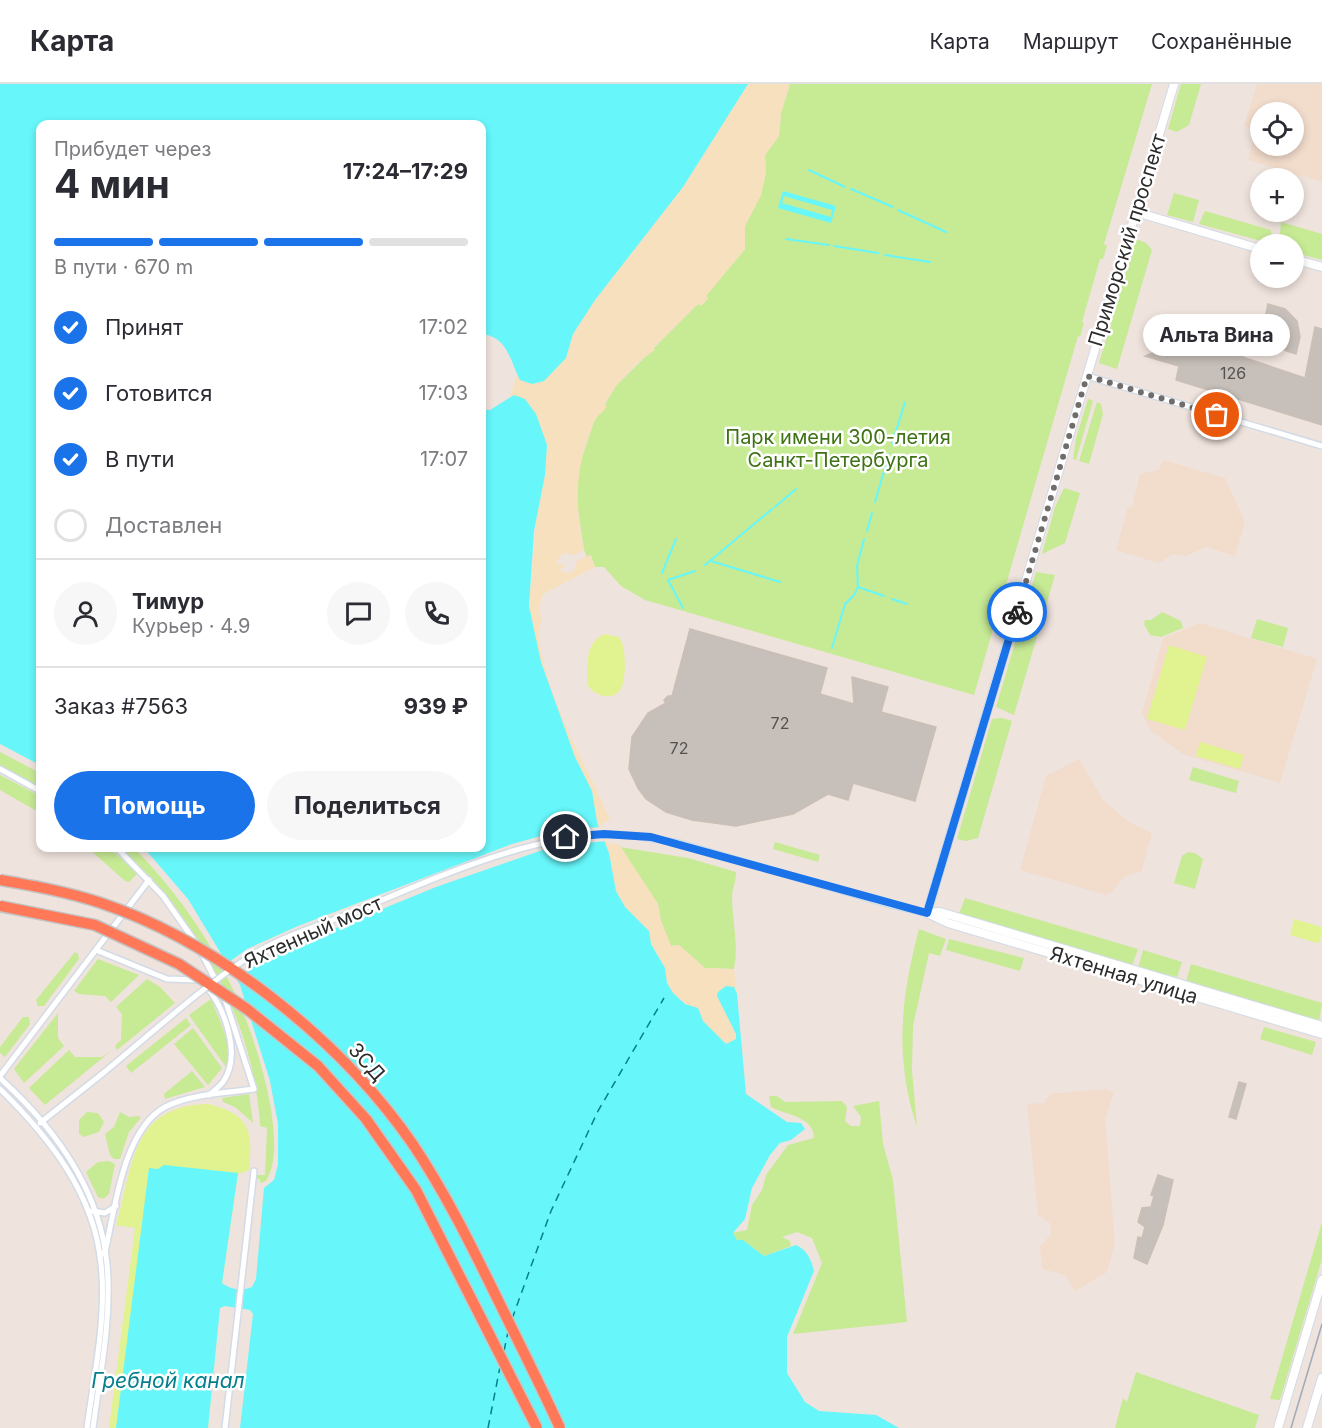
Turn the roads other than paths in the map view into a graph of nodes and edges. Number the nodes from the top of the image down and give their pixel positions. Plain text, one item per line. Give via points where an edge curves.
1 (1174, 84) edge
2 (1136, 212) junction
3 (1250, 246) edge
4 (1304, 262) edge
5 (1322, 267) edge
6 (1087, 376) junction
7 (1322, 446) edge
8 (0, 769) edge
9 (36, 789) edge
10 (636, 836) joint
11 (121, 852) edge
12 (0, 880) edge
13 (149, 880) junction
14 (0, 906) edge
15 (927, 913) junction
16 (96, 950) junction
17 (1322, 1026) edge
18 (1322, 1034) edge
19 (0, 1077) edge
20 (0, 1089) edge
21 (208, 1096) junction
22 (43, 1121) junction
23 (36, 1127) junction
24 (254, 1171) dead end
25 (117, 1205) junction
26 (91, 1211) junction
27 (103, 1253) junction
28 (1322, 1280) edge
29 (1322, 1378) edge
30 (87, 1428) edge
31 (93, 1428) edge
32 (225, 1428) edge
33 (537, 1428) edge
34 (561, 1428) edge
35 (1278, 1428) edge
36 (1307, 1428) edge

1 - 2 street, Приморский проспект
2 - 3 street
2 - 6 street, Приморский проспект
4 - 5 street
6 - 7 street
6 - 15 street, Приморский проспект
8 - 9 street
10 - 15 street, Яхтенная улица via 679,843
10 - 22 street, Яхтенный мост, bridge via 585,835 535,845 277,943 237,965
11 - 13 street
12 - 34 highway, ЗСД, bridge via 57,890 138,917 263,990 307,1025 394,1119 434,1177
13 - 16 street
13 - 21 street via 185,926 223,995 254,1089
14 - 33 highway, ЗСД, bridge via 95,925 179,964 247,1009 318,1066 366,1119 416,1190
15 - 17 street, Яхтенная улица via 940,912
15 - 18 street, Яхтенная улица via 948,923
16 - 19 street
16 - 21 street via 167,979 200,980 213,995 231,1050 231,1064 224,1082
19 - 22 street
20 - 23 street
21 - 25 street via 175,1103 148,1120 135,1138
22 - 23 street, Яхтенный мост
22 - 26 street via 68,1156
23 - 26 street via 63,1159
24 - 32 street
25 - 26 street via 105,1213
25 - 27 street
26 - 27 street
27 - 30 street
27 - 31 street via 106,1318
28 - 35 street
29 - 36 street

